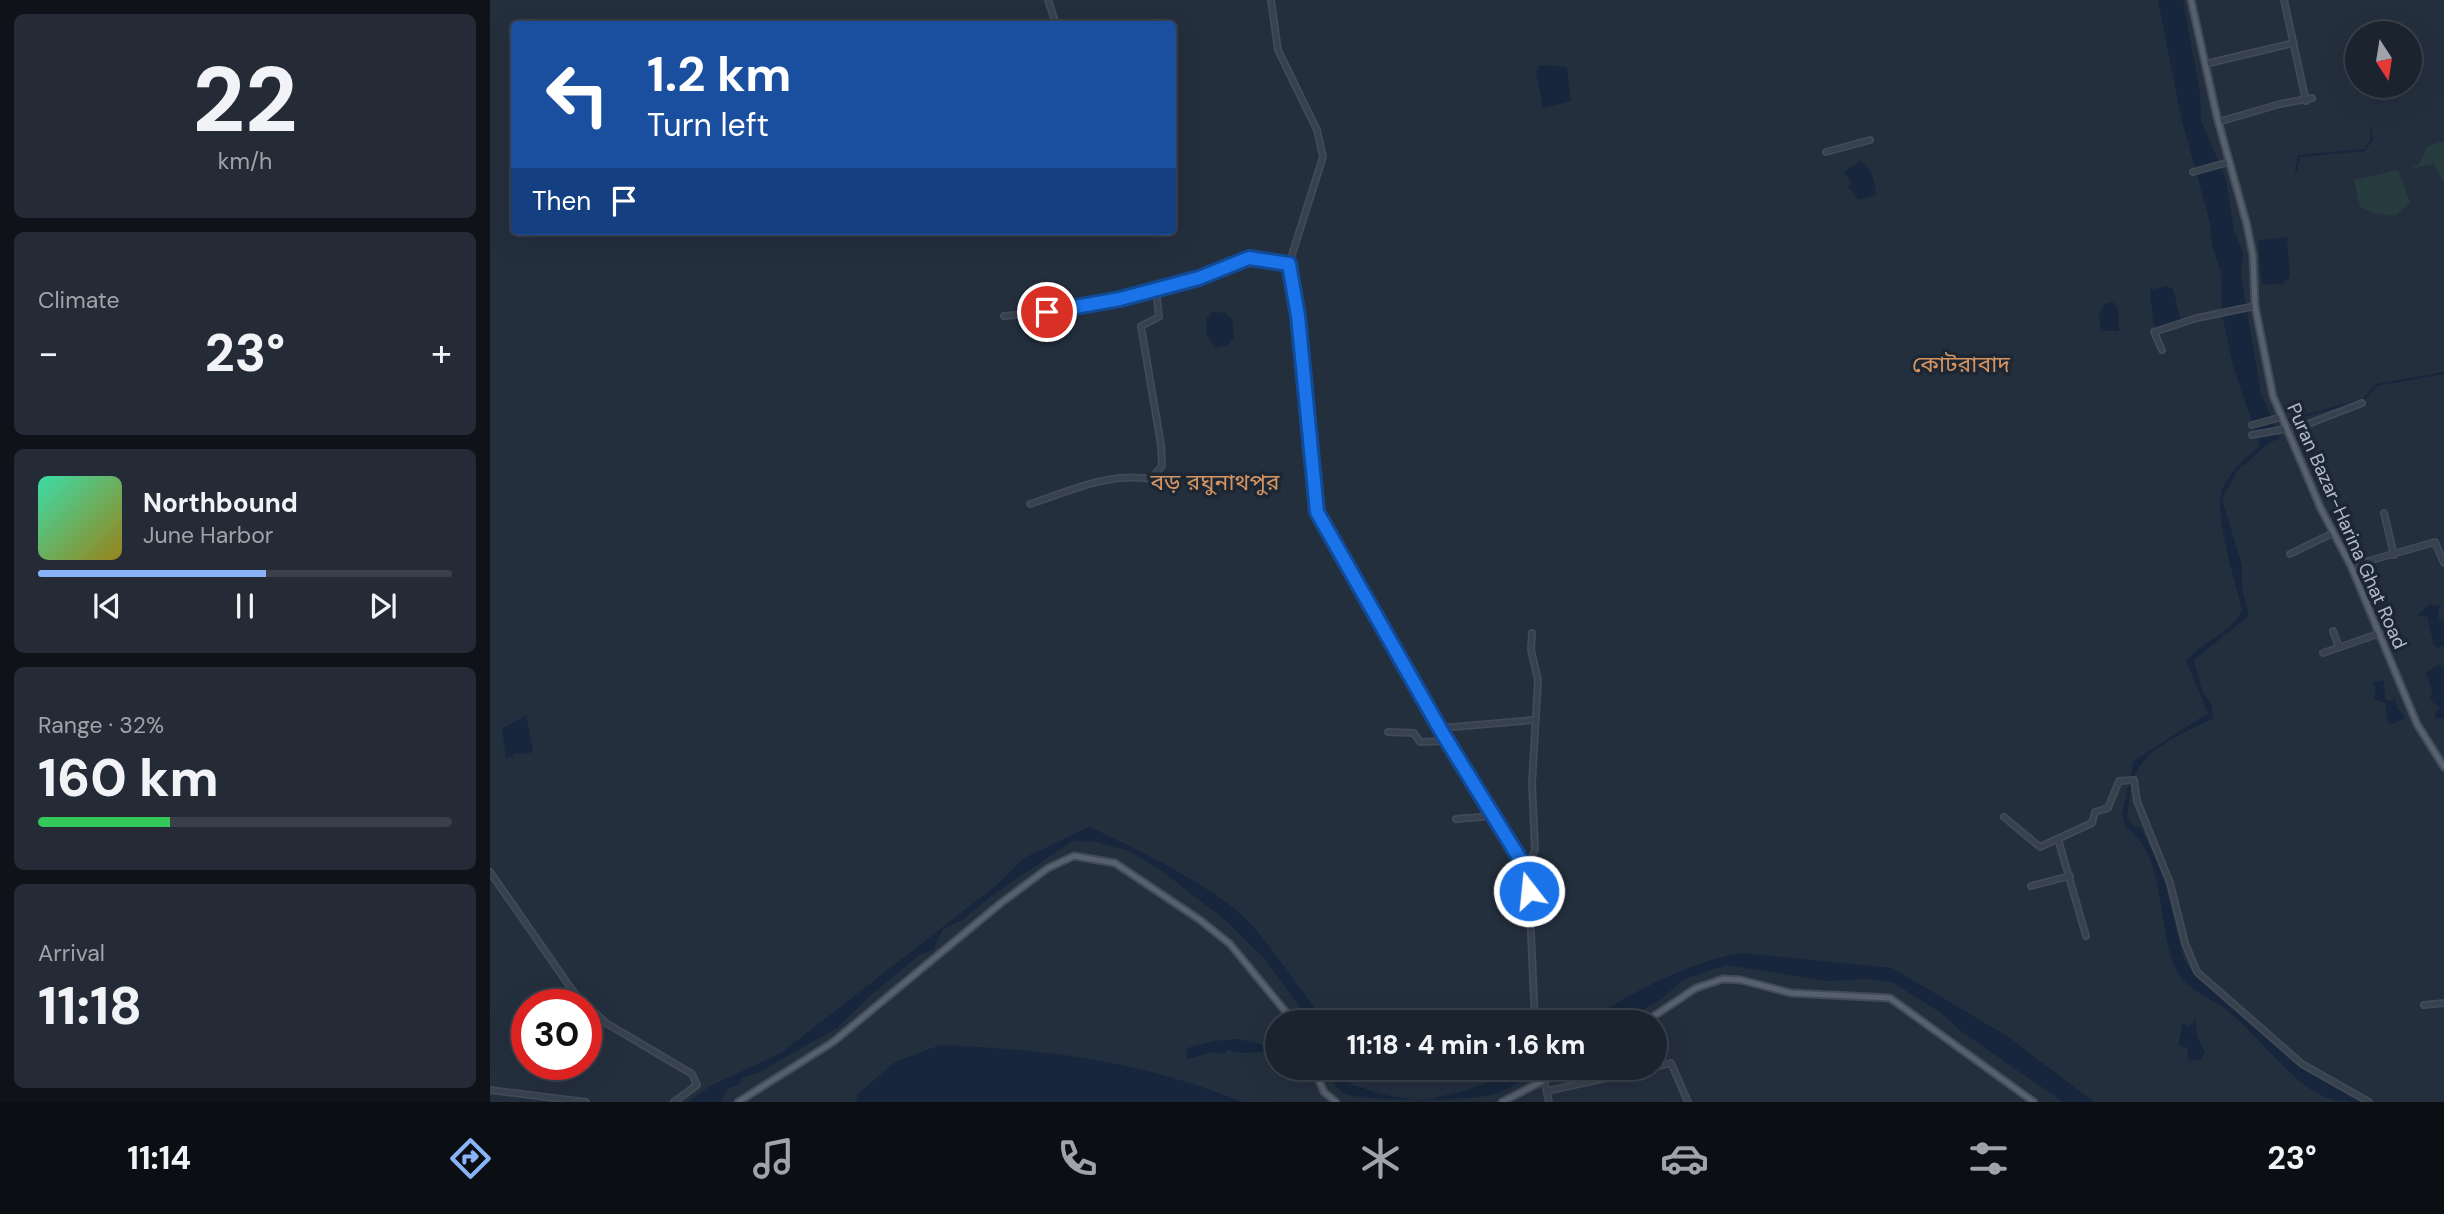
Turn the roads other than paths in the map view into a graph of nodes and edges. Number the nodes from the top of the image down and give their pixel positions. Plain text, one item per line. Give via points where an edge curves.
1 (1048, 0) edge
2 (1271, 0) edge
3 (2191, 0) edge
4 (2284, 0) edge
5 (1055, 21) edge
6 (2294, 43) junction
7 (2205, 64) junction
8 (2312, 98) dead end
9 (2306, 101) junction
10 (2218, 122) junction
11 (1870, 140) dead end
12 (1826, 152) dead end
13 (2229, 162) junction
14 (2193, 172) dead end
15 (1289, 264) junction
16 (1156, 289) junction
17 (2255, 306) junction
18 (1004, 316) dead end
19 (2162, 350) dead end
20 (2362, 403) dead end
21 (2282, 417) junction
22 (2252, 425) dead end
23 (2285, 429) junction
24 (2252, 436) dead end
25 (1030, 504) dead end
26 (2384, 513) dead end
27 (2333, 533) junction
28 (2290, 554) dead end
29 (2394, 555) junction
30 (2444, 563) edge
31 (2351, 566) junction
32 (2333, 631) dead end
33 (1532, 633) dead end
34 (2378, 634) junction
35 (2339, 647) junction
36 (2323, 653) dead end
37 (1534, 720) junction
38 (1441, 728) junction
39 (1388, 732) dead end
40 (1448, 741) junction
41 (2444, 767) edge
42 (1494, 816) junction
43 (2004, 817) dead end
44 (1456, 819) dead end
45 (2059, 839) junction
46 (1528, 867) junction
47 (490, 872) edge
48 (2070, 876) junction
49 (2031, 886) dead end
50 (2086, 936) dead end
51 (2444, 1003) edge
52 (2424, 1005) dead end
53 (1284, 1010) edge
54 (1534, 1010) edge
55 (1663, 1010) edge
56 (1667, 1064) edge
57 (1319, 1080) edge
58 (1543, 1080) edge
59 (1548, 1080) edge
60 (1596, 1080) edge
61 (1543, 1083) junction
62 (490, 1090) edge
63 (1547, 1091) junction
64 (586, 1102) edge
65 (674, 1102) edge
66 (738, 1102) edge
67 (1336, 1102) edge
68 (1502, 1102) edge
69 (1549, 1102) edge
70 (1688, 1102) edge
71 (2034, 1102) edge
72 (2368, 1102) edge

1 - 5 street
2 - 15 street via 1278,50 1317,130 1323,157
3 - 7 main road, Puran Bazar-Harina Ghat Road
4 - 6 street
6 - 7 street
6 - 9 street
7 - 10 main road, Puran Bazar-Harina Ghat Road
8 - 9 street
9 - 10 street
10 - 13 main road, Puran Bazar-Harina Ghat Road
11 - 12 street
13 - 14 street
13 - 17 main road, Puran Bazar-Harina Ghat Road via 2253,256
15 - 16 street via 1249,258
15 - 38 street via 1317,512
16 - 18 street via 1068,310
16 - 25 street via 1159,317 1143,323 1141,332 1154,390 1162,466 1151,479 1130,475 1097,480
17 - 19 street via 2154,332
17 - 21 main road, Puran Bazar-Harina Ghat Road via 2273,396
20 - 23 street
21 - 22 street
21 - 23 main road, Puran Bazar-Harina Ghat Road
23 - 24 street
23 - 27 main road, Puran Bazar-Harina Ghat Road
26 - 29 street
27 - 28 street
27 - 31 main road, Puran Bazar-Harina Ghat Road
29 - 30 street via 2435,541
29 - 31 street
31 - 34 main road, Puran Bazar-Harina Ghat Road
32 - 35 street
33 - 37 street via 1537,670
34 - 35 street
34 - 41 main road, Puran Bazar-Harina Ghat Road via 2417,724
35 - 36 street
37 - 38 street
37 - 46 street via 1535,849
38 - 40 street
39 - 40 street via 1414,733 1420,743
40 - 42 street
42 - 44 street
42 - 46 street
43 - 45 street via 2040,847
45 - 48 street
45 - 72 street via 2092,823 2095,812 2108,808 2119,781 2134,780 2137,801 2170,883 2197,972 2302,1064
46 - 54 street
47 - 65 street via 575,994 606,1023 692,1074 697,1084
48 - 49 street
48 - 50 street
51 - 52 street
53 - 66 main road via 1230,944 1200,920 1115,863 1074,856 1048,868 1001,903 833,1042
55 - 71 main road via 1696,988 1723,979 1791,993 1890,998
56 - 70 street via 1671,1063
57 - 67 main road
58 - 61 street
59 - 61 main road
60 - 63 street
61 - 63 street
61 - 68 main road
62 - 64 street
63 - 69 street

